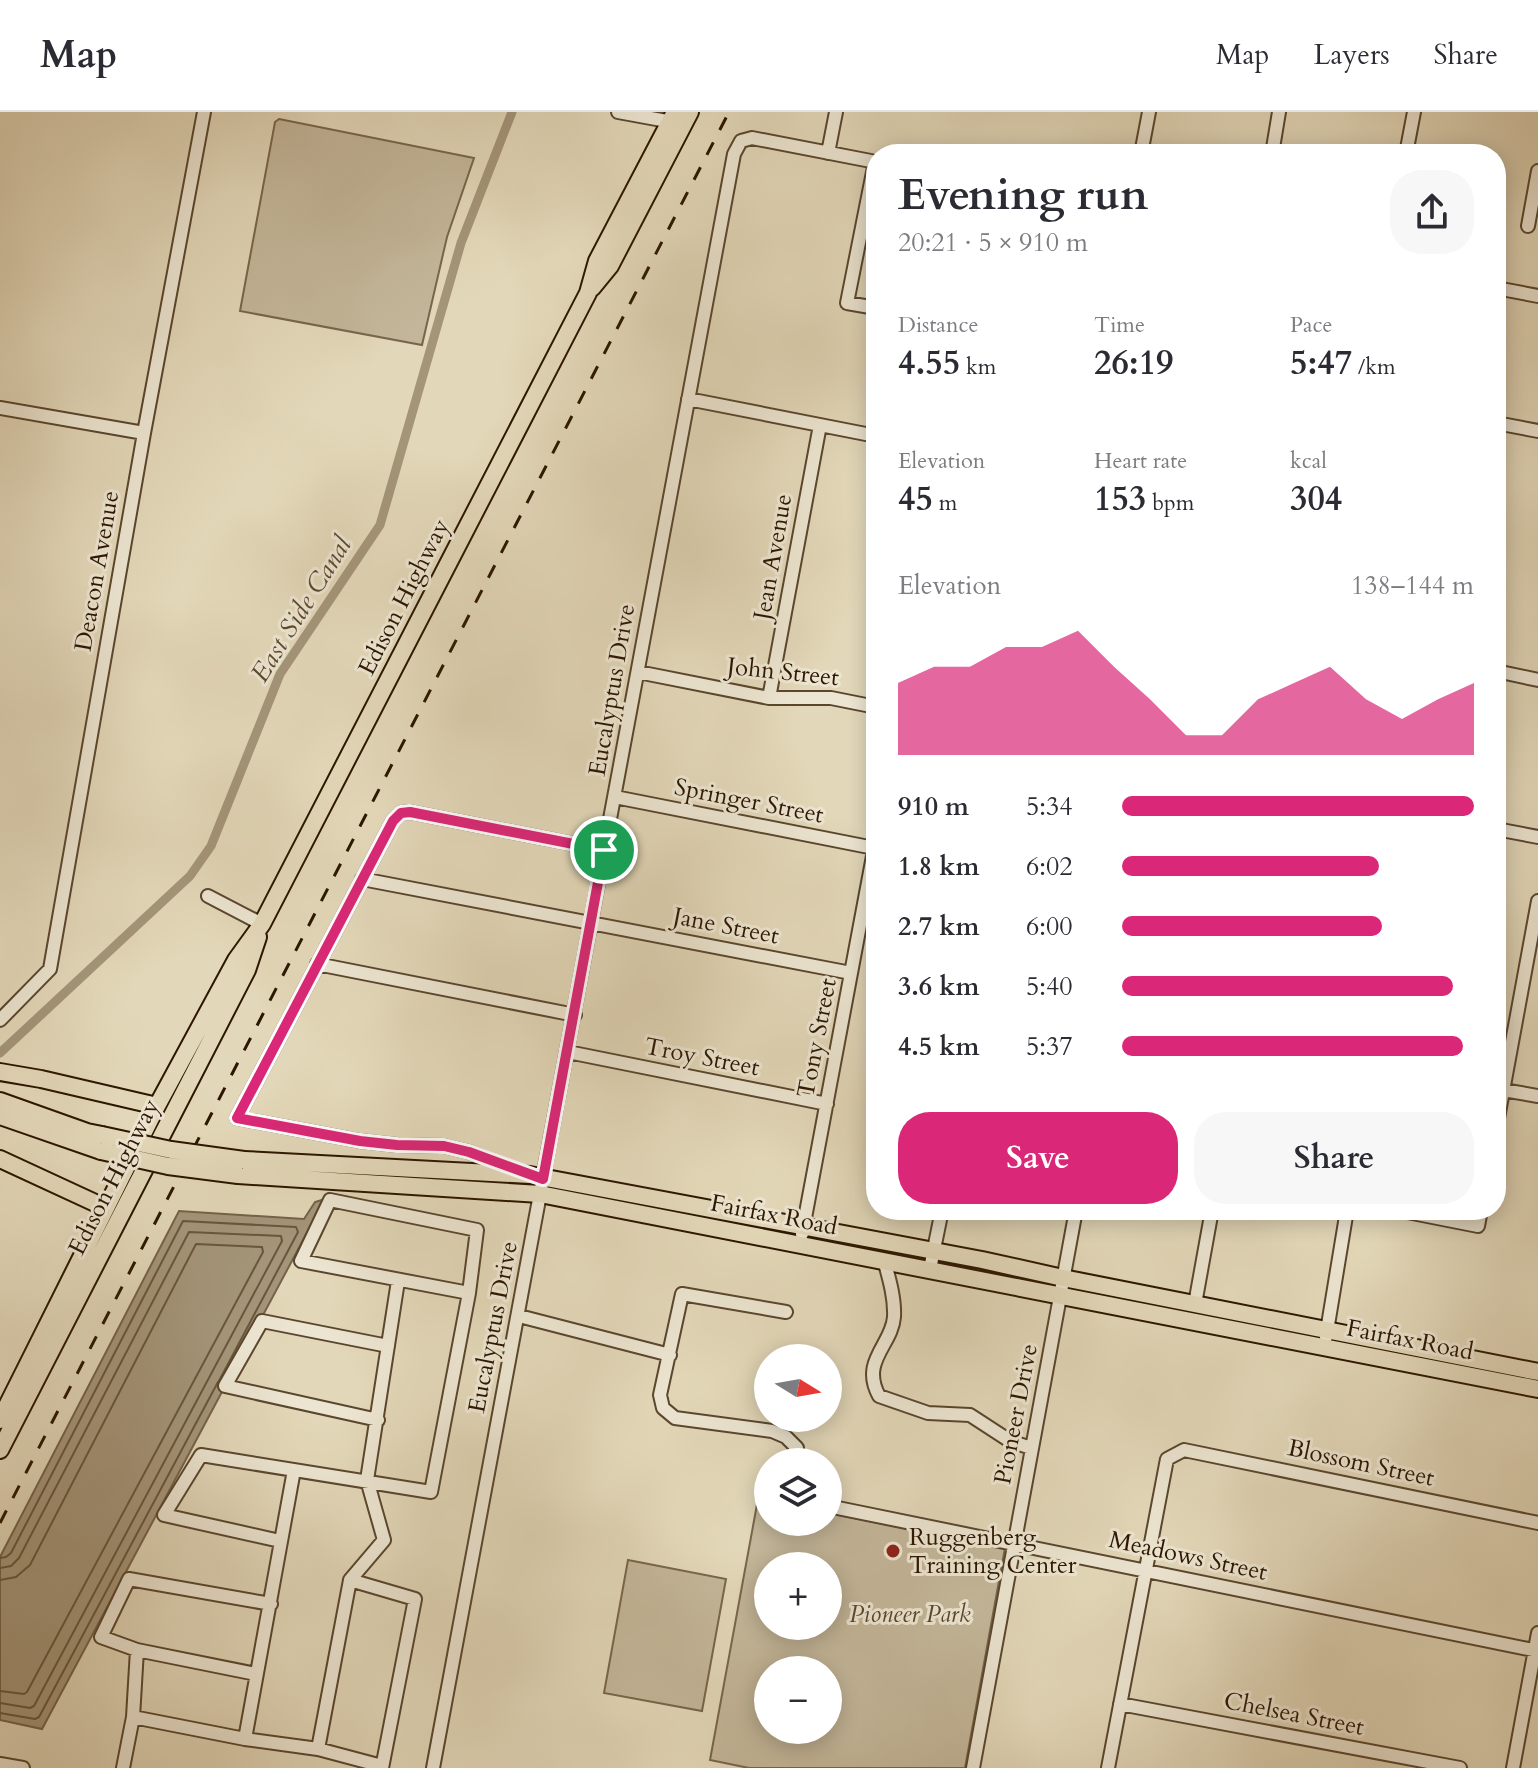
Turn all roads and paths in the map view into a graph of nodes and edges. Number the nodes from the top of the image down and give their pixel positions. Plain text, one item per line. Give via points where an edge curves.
1 (204, 112) edge
2 (618, 112) edge
3 (836, 112) edge
4 (1149, 112) edge
5 (1279, 112) edge
6 (1414, 112) edge
7 (680, 117) edge
8 (1143, 144) edge
9 (1274, 144) edge
10 (1408, 144) edge
11 (828, 153) junction
12 (866, 160) edge
13 (1538, 171) edge
14 (866, 211) edge
15 (1528, 226) dead end
16 (1506, 290) edge
17 (1538, 296) edge
18 (866, 306) edge
19 (688, 399) junction
20 (0, 408) edge
21 (820, 425) junction
22 (1506, 425) edge
23 (1538, 431) edge
24 (144, 433) junction
25 (866, 434) edge
26 (638, 672) junction
27 (1506, 673) edge
28 (1538, 680) edge
29 (769, 698) junction
30 (866, 705) edge
31 (615, 797) junction
32 (1506, 831) edge
33 (1538, 837) edge
34 (866, 842) edge
35 (604, 850) junction
36 (362, 879) junction
37 (866, 892) edge
38 (208, 896) dead end
39 (1538, 901) edge
40 (592, 922) junction
41 (262, 924) junction
42 (317, 964) junction
43 (851, 973) junction
44 (575, 1015) junction
45 (0, 1020) edge
46 (568, 1052) junction
47 (0, 1072) edge
48 (1506, 1074) edge
49 (1506, 1091) edge
50 (1538, 1096) edge
51 (0, 1101) edge
52 (827, 1104) junction
53 (157, 1106) junction
54 (0, 1116) edge
55 (101, 1143) junction
56 (0, 1159) edge
57 (537, 1182) junction
58 (106, 1208) junction
59 (940, 1220) edge
60 (1074, 1220) edge
61 (1210, 1220) edge
62 (1345, 1220) edge
63 (1448, 1220) edge
64 (1479, 1220) edge
65 (802, 1235) junction
66 (934, 1250) junction
67 (884, 1260) junction
68 (930, 1269) junction
69 (398, 1281) junction
70 (1061, 1287) junction
71 (469, 1293) junction
72 (1195, 1304) junction
73 (786, 1312) dead end
74 (519, 1316) junction
75 (1325, 1339) junction
76 (388, 1346) junction
77 (670, 1355) junction
78 (1538, 1372) edge
79 (1538, 1389) edge
80 (0, 1420) edge
81 (378, 1420) junction
82 (797, 1448) edge
83 (1031, 1448) junction
84 (0, 1450) edge
85 (294, 1470) junction
86 (367, 1480) junction
87 (842, 1509) edge
88 (1538, 1523) edge
89 (280, 1541) junction
90 (1014, 1542) junction
91 (1145, 1569) junction
92 (350, 1580) junction
93 (271, 1604) junction
94 (1538, 1633) edge
95 (137, 1650) junction
96 (1536, 1650) edge
97 (256, 1674) junction
98 (1120, 1704) junction
99 (133, 1717) junction
100 (245, 1739) junction
101 (318, 1749) junction
102 (0, 1764) edge
103 (382, 1767) edge
104 (23, 1768) edge
105 (123, 1768) edge
106 (433, 1768) edge
107 (973, 1768) edge
108 (1108, 1768) edge
109 (1460, 1768) edge
110 (1513, 1768) edge

1 - 24 street, Deacon Avenue
2 - 7 street
3 - 11 street
4 - 8 street
5 - 9 street
6 - 10 street
7 - 41 main road, Edison Highway via 597,261 588,293
11 - 12 street
11 - 19 street, Eucalyptus Drive via 752,138 741,141 734,154
13 - 15 street
14 - 18 street via 847,303
16 - 17 street
19 - 21 street
19 - 26 street, Eucalyptus Drive
20 - 24 street
21 - 25 street
21 - 29 street, Jean Avenue
22 - 23 street
24 - 45 street, Deacon Avenue via 50,969
26 - 29 street, John Street
26 - 31 street, Eucalyptus Drive
27 - 28 street
29 - 30 street, John Street via 831,698
31 - 34 street, Springer Street
31 - 35 street, Eucalyptus Drive
32 - 33 street
35 - 36 street via 401,813
35 - 40 street, Eucalyptus Drive
36 - 40 street, Jane Street
36 - 42 street
37 - 43 street, Tony Street
38 - 41 street
39 - 48 street
40 - 43 street, Jane Street
40 - 44 street, Eucalyptus Drive
41 - 53 main road, Edison Highway via 236,960
41 - 84 main road, Edison Highway via 247,970
42 - 44 street
42 - 57 street via 237,1118 360,1141 444,1146
43 - 52 street, Tony Street
44 - 46 street, Eucalyptus Drive
46 - 52 street, Troy Street
46 - 57 street, Eucalyptus Drive
47 - 53 main road
49 - 50 street
51 - 55 main road, Fairfax Road via 87,1132
52 - 65 street, Tony Street
53 - 58 main road, Edison Highway
54 - 55 main road, Fairfax Road
55 - 57 main road, Fairfax Road, bridge via 171,1150 241,1167
56 - 58 main road
57 - 65 main road, Fairfax Road
57 - 74 street, Eucalyptus Drive
58 - 80 main road, Edison Highway
59 - 66 street
60 - 70 street, Pioneer Drive
61 - 72 street
62 - 75 street
63 - 64 street via 1478,1226
65 - 66 main road, Fairfax Road
65 - 67 main road, Fairfax Road
66 - 68 street
66 - 70 main road, Fairfax Road
67 - 68 main road, Fairfax Road
67 - 83 street via 894,1318 874,1364 879,1396 928,1413 970,1415
68 - 70 main road, Fairfax Road
69 - 71 street
69 - 71 street via 301,1261 330,1200 477,1230
69 - 76 street
70 - 72 main road, Fairfax Road
70 - 75 main road, Fairfax Road
70 - 83 street, Pioneer Drive
71 - 86 street via 431,1492
72 - 75 main road, Fairfax Road
73 - 77 street via 682,1294
74 - 77 street
74 - 106 street, Eucalyptus Drive
75 - 78 main road, Fairfax Road
75 - 79 main road, Fairfax Road
76 - 81 street
76 - 81 street via 262,1321 225,1386
77 - 82 street via 660,1395 663,1408 675,1418 772,1431
81 - 86 street
83 - 90 street, Pioneer Drive
85 - 86 street
85 - 89 street
85 - 89 street via 201,1455 164,1515
86 - 92 street via 384,1540
87 - 90 street, Meadows Street
88 - 91 street, Blossom Street via 1184,1450 1167,1459
89 - 93 street
90 - 91 street, Meadows Street
90 - 107 street, Pioneer Drive
91 - 96 street, Meadows Street
91 - 98 street
92 - 101 street
92 - 103 street via 415,1599
93 - 95 street via 129,1579 101,1637
93 - 97 street
94 - 96 street
95 - 97 street
95 - 99 street
96 - 110 street
97 - 100 street
98 - 108 street
98 - 109 street, Chelsea Street
99 - 100 street
99 - 105 street
100 - 101 street
101 - 103 street
102 - 104 street

